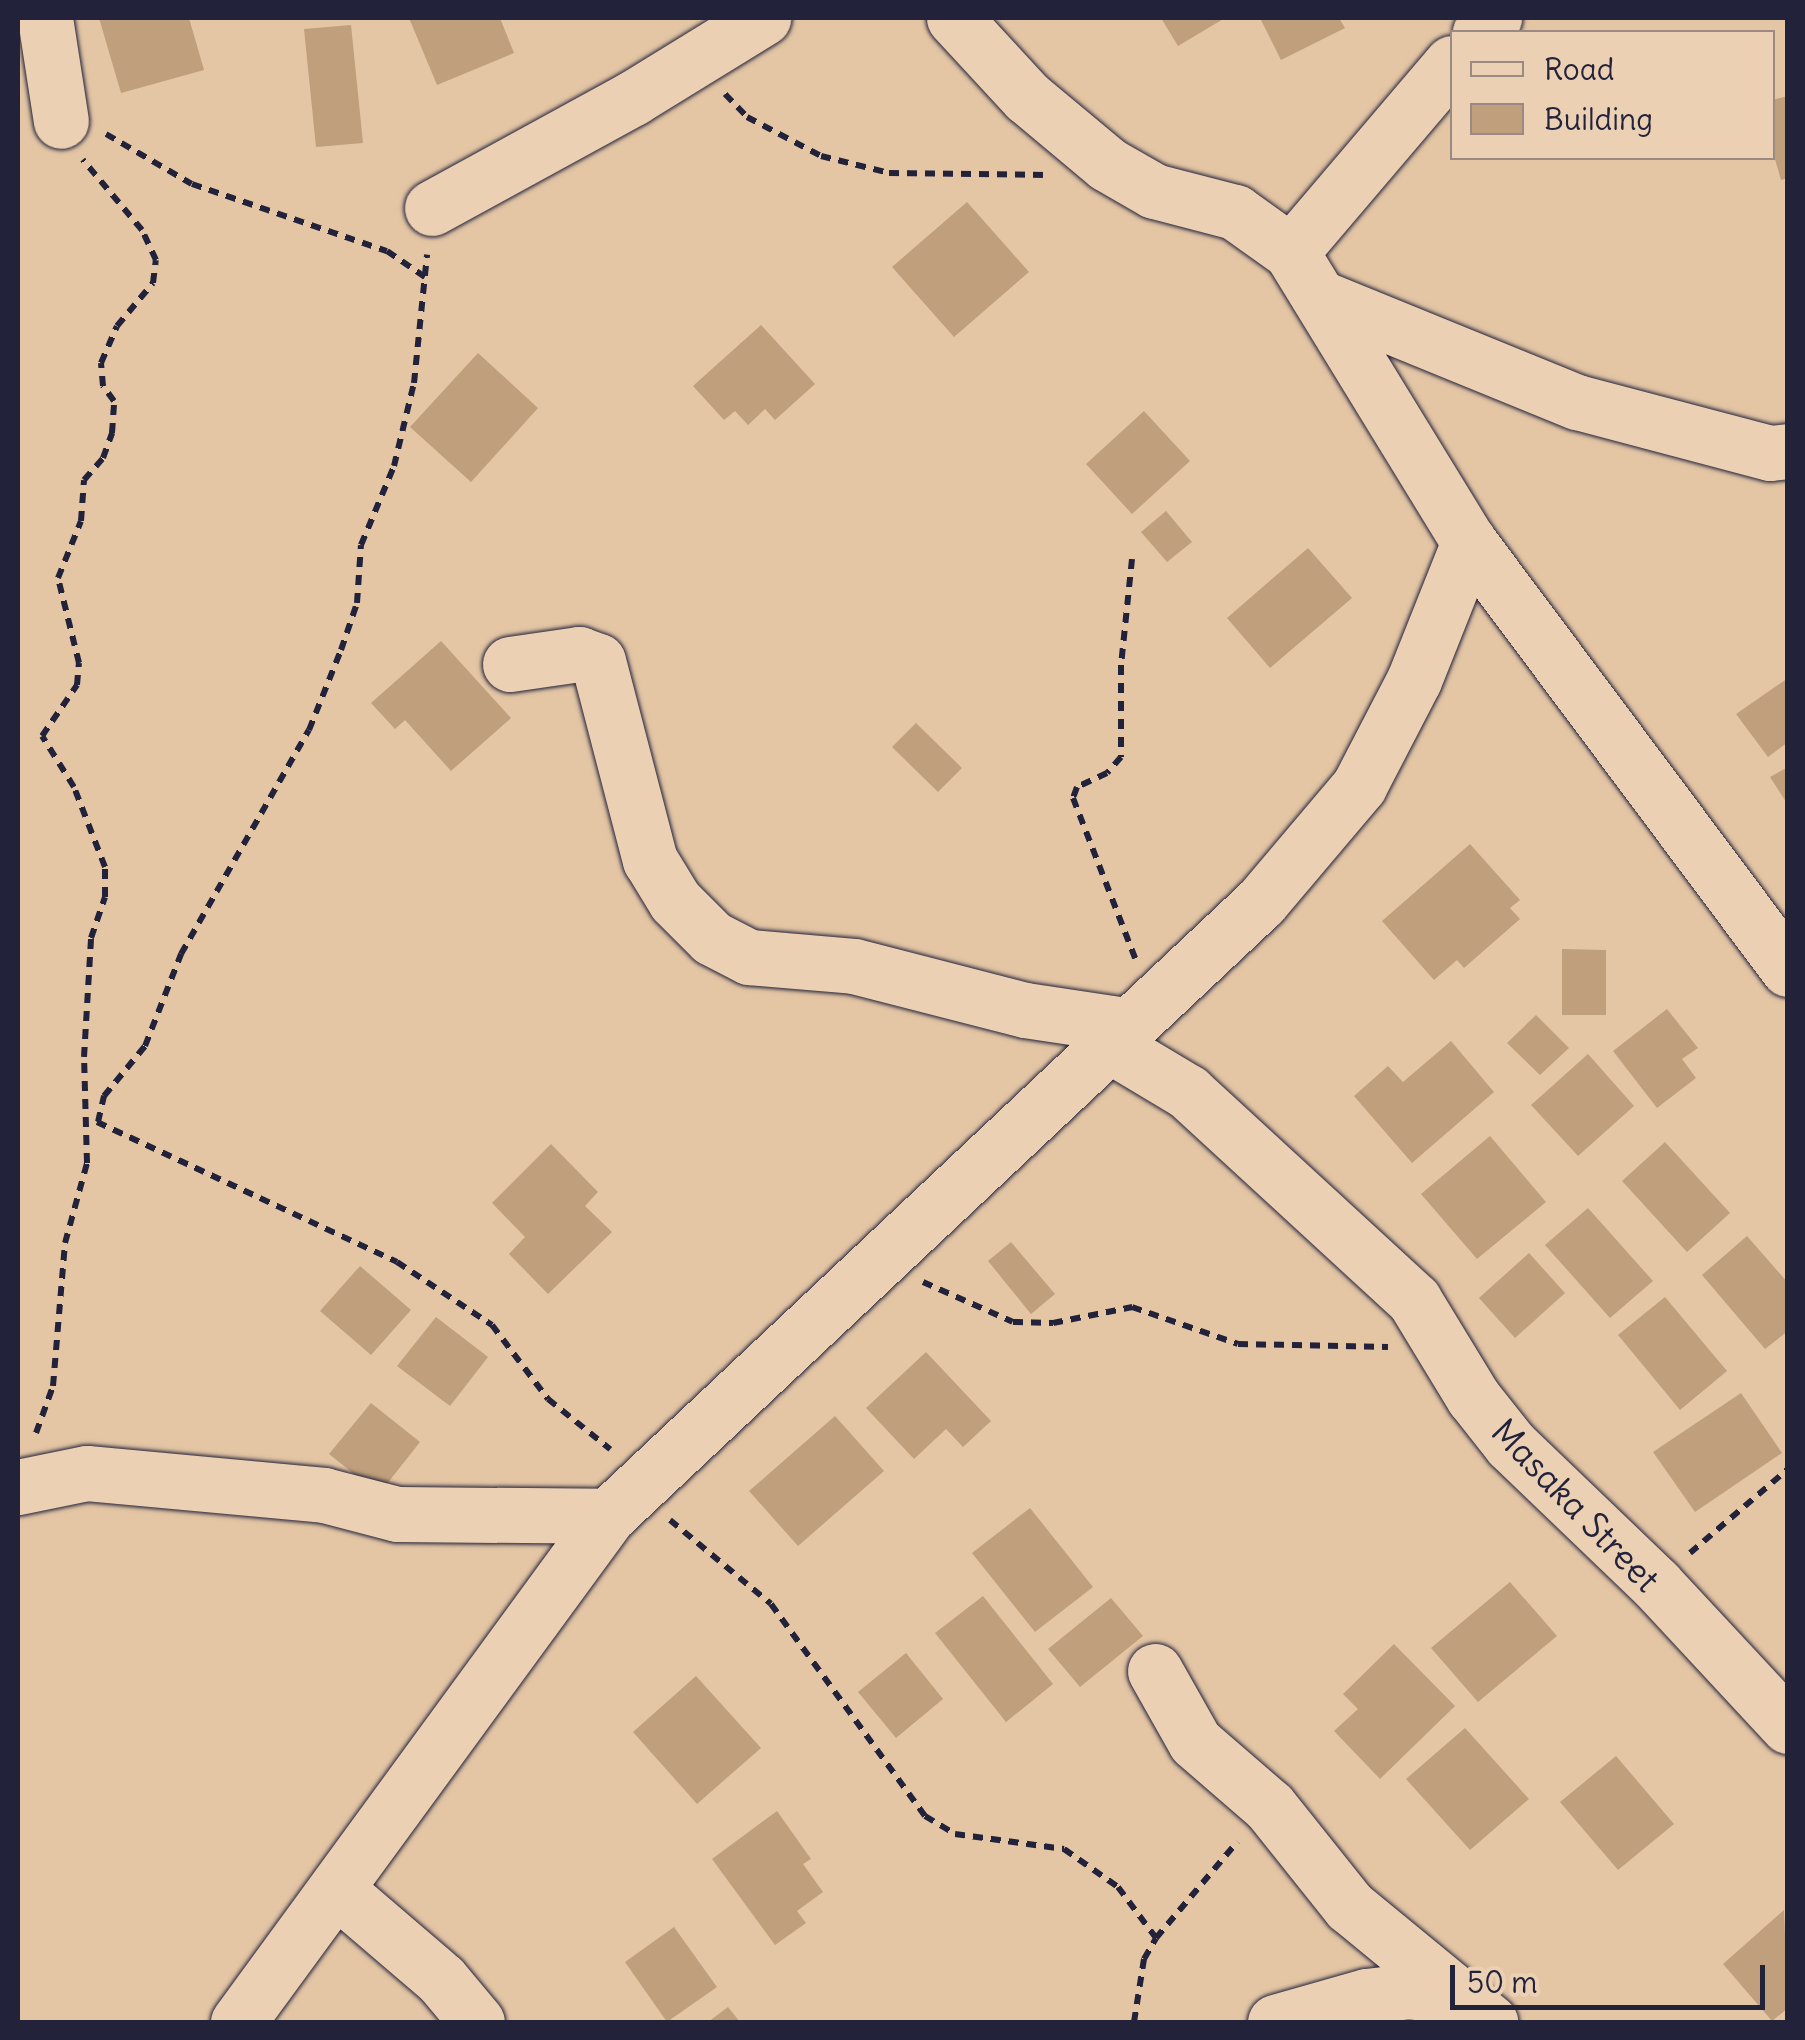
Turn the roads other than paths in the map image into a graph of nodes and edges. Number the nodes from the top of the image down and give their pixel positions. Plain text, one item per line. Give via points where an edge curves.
1 (45, 18) edge
2 (762, 18) edge
3 (954, 18) edge
4 (1450, 65) edge
5 (65, 127) road end
6 (432, 208) road end
7 (1292, 252) junction
8 (1324, 299) junction
9 (1788, 451) edge
10 (1469, 542) junction
11 (510, 664) dead end
12 (1788, 969) edge
13 (1127, 1023) junction
14 (24, 1469) edge
15 (628, 1496) junction
16 (1155, 1672) dead end
17 (1788, 1726) edge
18 (337, 1890) junction
19 (1473, 2010) edge
20 (238, 2022) edge
21 (477, 2022) edge
22 (1276, 2022) edge

1 - 5 street
2 - 6 street
3 - 7 street via 1028,97 1126,175 1154,191 1235,212
4 - 7 street
7 - 8 street
8 - 9 street via 1577,402 1770,453
8 - 10 street
10 - 12 street
10 - 13 street via 1414,680 1358,786 1261,902
11 - 13 street via 578,654 598,661 650,860 675,901 712,938 750,957 854,966 1025,1010
13 - 15 street
13 - 17 street, Masaka Street via 1188,1092 1414,1300 1511,1445 1656,1584
14 - 15 street via 324,1495 397,1514
15 - 18 street
16 - 19 street via 1196,1742 1270,1807 1349,1906
18 - 20 street
18 - 21 street via 441,1979
19 - 22 street via 1409,1991

